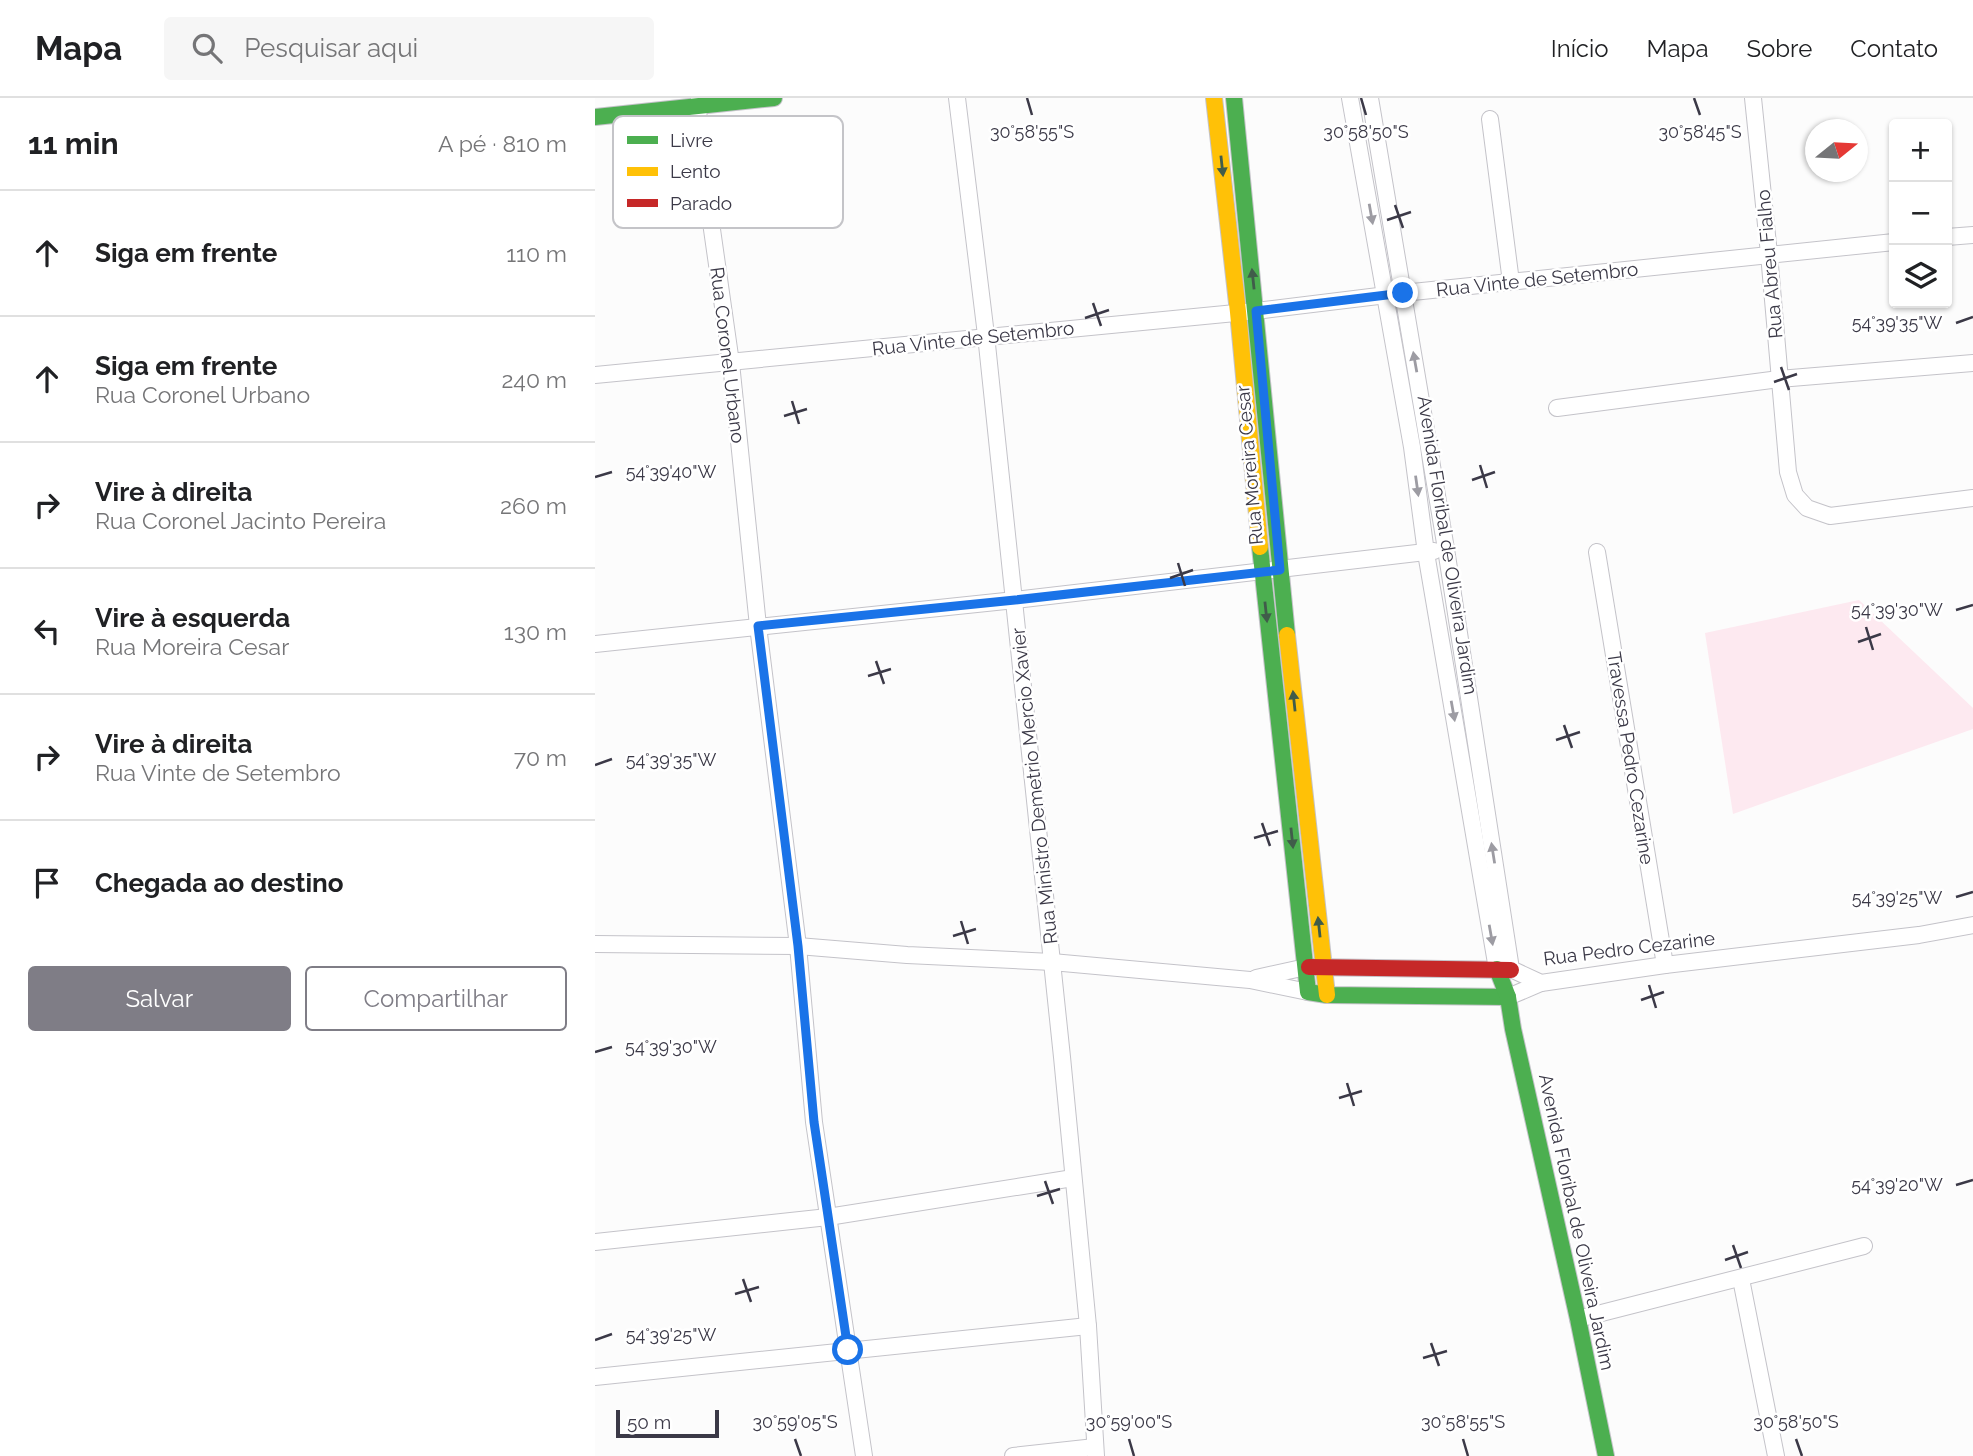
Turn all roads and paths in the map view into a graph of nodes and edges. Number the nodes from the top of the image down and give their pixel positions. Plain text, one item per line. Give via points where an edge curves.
1 (763, 98) edge
2 (957, 98) edge
3 (1214, 98) edge
4 (1234, 98) edge
5 (1350, 98) edge
6 (1370, 98) edge
7 (1753, 98) edge
8 (595, 102) edge
9 (691, 102) edge
10 (638, 103) edge
11 (595, 117) edge
12 (1490, 119) dead end
13 (1381, 166) junction
14 (1363, 169) junction
15 (712, 228) edge
16 (1973, 235) edge
17 (1952, 237) edge
18 (1889, 242) edge
19 (1769, 254) junction
20 (1511, 282) junction
21 (1403, 293) junction
22 (1385, 295) junction
23 (1256, 311) junction
24 (1238, 312) junction
25 (986, 335) junction
26 (731, 363) junction
27 (1973, 363) edge
28 (595, 375) edge
29 (1779, 379) junction
30 (1557, 408) dead end
31 (1429, 444) junction
32 (1412, 447) junction
33 (1973, 498) edge
34 (1446, 549) junction
35 (1597, 552) dead end
36 (1426, 553) junction
37 (1280, 570) junction
38 (1262, 572) junction
39 (1015, 600) junction
40 (758, 626) junction
41 (595, 644) edge
42 (1973, 925) edge
43 (595, 943) edge
44 (798, 946) junction
45 (1052, 962) junction
46 (1665, 965) junction
47 (1306, 967) junction
48 (1324, 967) junction
49 (1409, 968) junction
50 (1504, 969) junction
51 (1251, 979) junction
52 (1541, 983) junction
53 (1308, 992) junction
54 (1327, 995) junction
55 (1411, 996) junction
56 (1508, 997) junction
57 (1073, 1178) junction
58 (828, 1217) junction
59 (595, 1242) edge
60 (1864, 1246) dead end
61 (1741, 1279) junction
62 (1578, 1319) junction
63 (1089, 1326) junction
64 (848, 1350) junction
65 (595, 1377) edge
66 (1095, 1452) edge
67 (863, 1456) edge
68 (1013, 1456) edge
69 (1606, 1456) edge
70 (1776, 1456) edge

1 - 9 street
2 - 25 street, Rua Ministro Demetrio Mercio Xavier
3 -> 24 street, Rua Moreira Cesar
23 -> 4 street, Rua Moreira Cesar
5 - 14 street, Avenida Floribal de Oliveira Jardim
6 - 13 street, Avenida Floribal de Oliveira Jardim
7 - 19 street, Rua Abreu Fialho
8 - 10 street
9 - 10 street
10 - 11 street
12 - 20 street
13 - 14 street
13 - 21 street, Avenida Floribal de Oliveira Jardim
14 -> 22 street, Avenida Floribal de Oliveira Jardim
15 - 26 street, Rua Coronel Urbano
16 - 17 street
18 - 19 street, Rua Vinte de Setembro
19 - 20 street, Rua Vinte de Setembro
19 - 29 street, Rua Abreu Fialho
20 - 21 street, Rua Vinte de Setembro
21 - 22 street, Rua Vinte de Setembro
31 -> 21 street, Avenida Floribal de Oliveira Jardim
22 - 23 street, Rua Vinte de Setembro
22 - 32 street, Avenida Floribal de Oliveira Jardim
23 - 24 street, Rua Vinte de Setembro
23 - 37 street, Rua Moreira Cesar
24 - 25 street, Rua Vinte de Setembro
24 - 38 street, Rua Moreira Cesar
25 - 26 street, Rua Vinte de Setembro
25 - 39 street, Rua Ministro Demetrio Mercio Xavier
26 - 28 street, Rua Vinte de Setembro
26 - 40 street, Rua Coronel Urbano
27 - 29 street
29 - 30 street
29 - 33 street, Rua Abreu Fialho via 1788,472 1795,495 1807,509 1830,516
31 - 32 street
31 - 34 street, Avenida Floribal de Oliveira Jardim
32 -> 36 street, Avenida Floribal de Oliveira Jardim
34 - 36 street
50 -> 34 street, Avenida Floribal de Oliveira Jardim
35 - 46 street, Travessa Pedro Cezarine
36 - 37 street
36 -> 50 street, Avenida Floribal de Oliveira Jardim
37 - 38 street
48 -> 37 street, Rua Moreira Cesar
38 - 39 street
38 -> 47 street, Rua Moreira Cesar
39 - 40 street
39 - 45 street, Rua Ministro Demetrio Mercio Xavier
40 - 41 street
40 - 44 street, Rua Coronel Urbano
42 - 46 street, Rua Pedro Cezarine
43 - 44 street, Rua Pedro Cezarine
44 - 45 street, Rua Pedro Cezarine
44 - 58 street, Rua Coronel Urbano
45 - 51 street, Rua Pedro Cezarine
45 - 57 street, Rua Ministro Demetrio Mercio Xavier
46 - 52 street, Rua Pedro Cezarine
47 - 48 street, Rua Pedro Cezarine
47 - 51 street, Rua Pedro Cezarine
47 - 53 street, Rua Moreira Cesar
48 - 49 street, Rua Pedro Cezarine
48 - 54 street, Rua Moreira Cesar
49 - 50 street, Rua Pedro Cezarine
49 - 55 street
50 - 52 street, Rua Pedro Cezarine
50 - 56 street, Avenida Floribal de Oliveira Jardim
51 - 53 street, Rua Pedro Cezarine
52 - 56 street
53 - 54 street, Rua Pedro Cezarine
54 - 55 street, Rua Pedro Cezarine
55 - 56 street, Rua Pedro Cezarine
56 - 62 street, Avenida Floribal de Oliveira Jardim
57 - 58 street
57 - 63 street, Rua Ministro Demetrio Mercio Xavier
58 - 59 street
58 - 64 street, Rua Coronel Urbano
60 - 61 street
61 - 62 street
61 - 70 street
62 - 69 street, Avenida Floribal de Oliveira Jardim
63 - 64 street
63 - 66 street, Rua Ministro Demetrio Mercio Xavier
64 - 65 street
64 - 67 street, Rua Coronel Urbano
66 - 68 street

